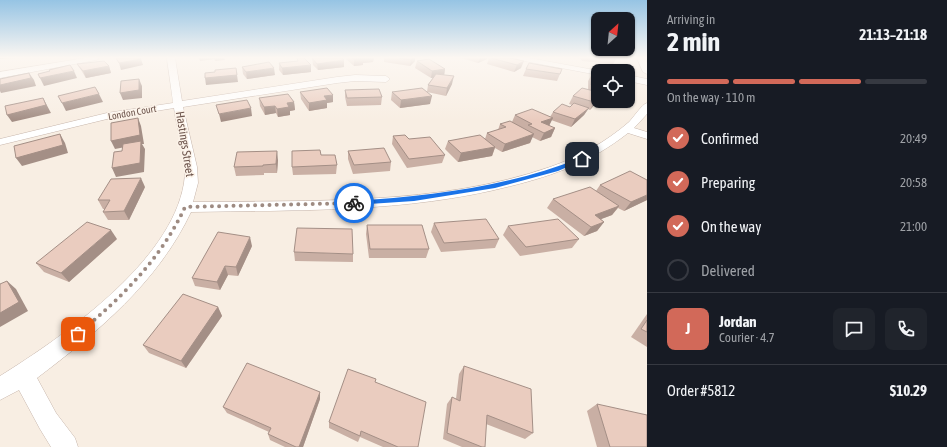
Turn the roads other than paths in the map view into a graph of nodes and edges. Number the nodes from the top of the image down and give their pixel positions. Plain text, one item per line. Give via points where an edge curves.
1 (175, 79) edge
2 (347, 79) edge
3 (382, 79) edge
4 (386, 79) dead end
5 (635, 79) edge
6 (647, 82) edge
7 (179, 104) junction
8 (647, 106) edge
9 (627, 129) junction
10 (647, 136) edge
11 (0, 142) edge
12 (185, 207) junction
13 (23, 375) junction
14 (0, 389) edge
15 (66, 447) edge

1 - 7 street, Hastings Street
2 - 7 street, London Court
3 - 4 street, London Court
5 - 6 street
7 - 11 street, London Court via 107,116
7 - 12 street, Hastings Street via 191,171
8 - 9 street via 644,113
9 - 10 street
9 - 12 street via 598,151 556,170 515,182 456,193 354,203
12 - 13 street, Hastings Street via 162,248 119,298 59,349
13 - 14 street, Hastings Street
13 - 15 street via 48,421

